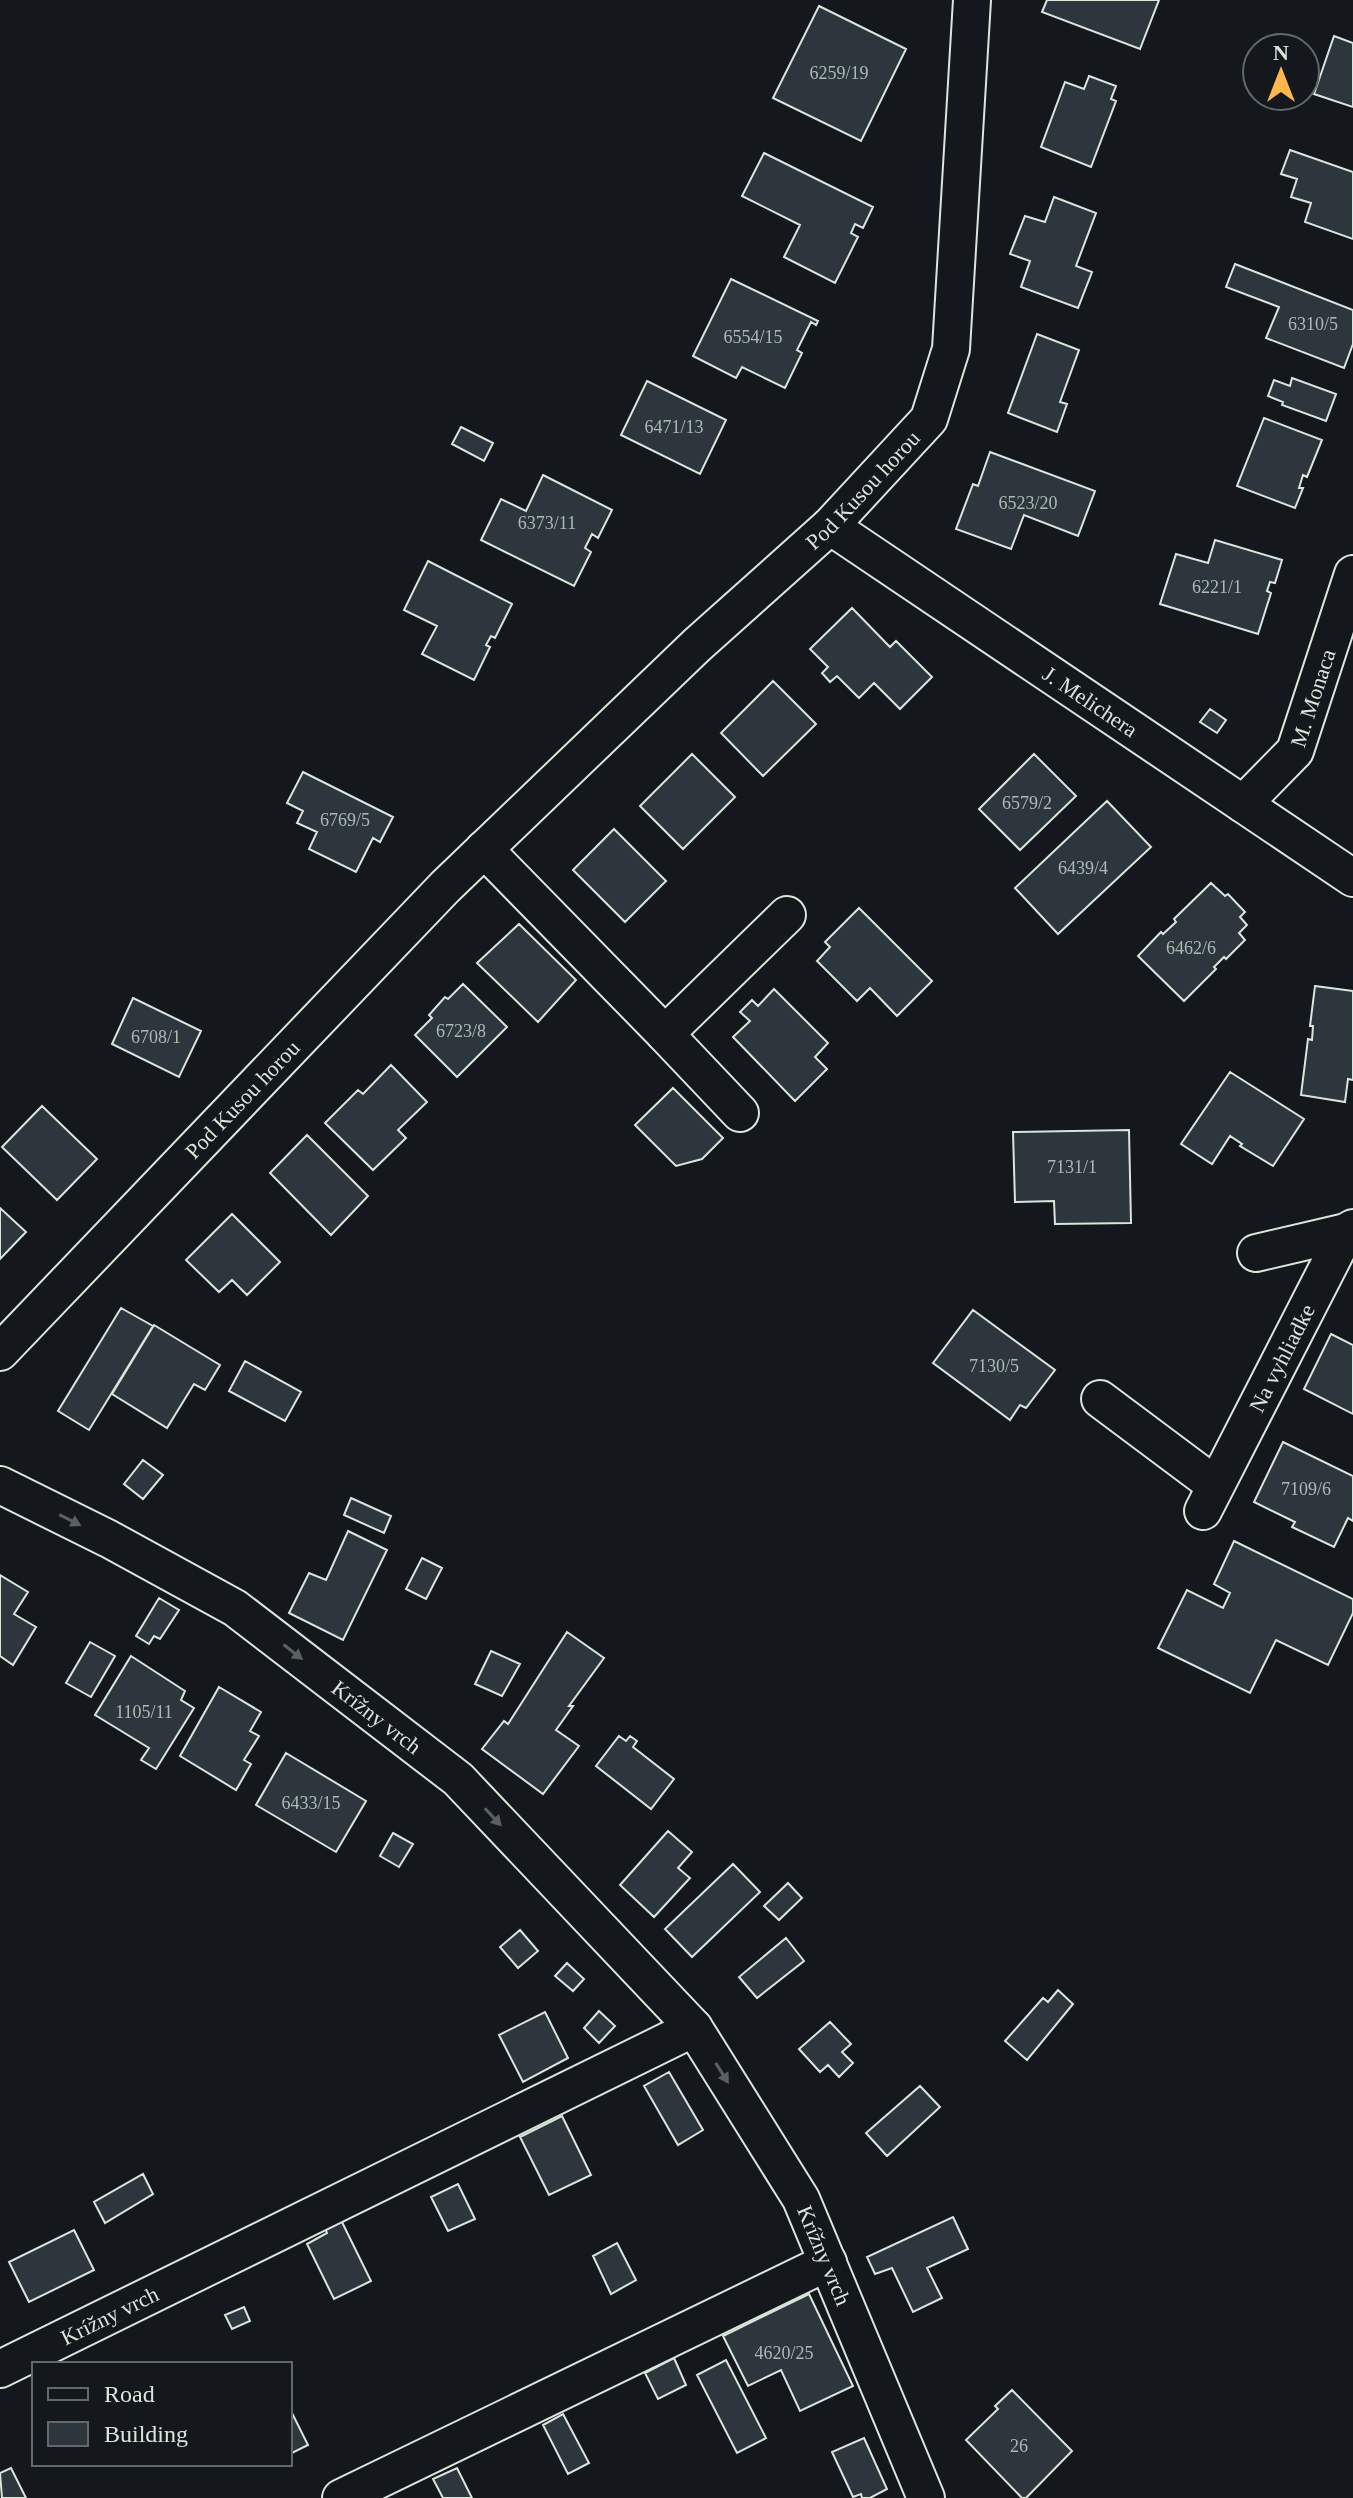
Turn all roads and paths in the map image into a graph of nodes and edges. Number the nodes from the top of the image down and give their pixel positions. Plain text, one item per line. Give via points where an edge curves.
1 (972, 0) edge
2 (830, 526) junction
3 (1353, 574) edge
4 (1243, 804) junction
5 (484, 849) junction
6 (1353, 878) edge
7 (787, 915) dead end
8 (665, 1034) junction
9 (740, 1113) dead end
10 (1350, 1230) edge
11 (1256, 1253) dead end
12 (0, 1352) edge
13 (1100, 1399) dead end
14 (0, 1485) edge
15 (694, 2028) junction
16 (828, 2262) junction
17 (0, 2369) edge
18 (341, 2498) edge
19 (926, 2498) edge

1 - 2 street, Pod Kusou horou via 951,349 929,419
2 - 4 street, J. Melichera
2 - 5 street, Pod Kusou horou
3 - 4 street, M. Monaca via 1295,751
4 - 6 street, J. Melichera
5 - 8 street
5 - 12 street, Pod Kusou horou
7 - 8 street
8 - 9 street
10 - 11 street, Na vyhliadke
10 - 13 street, Na vyhliadke via 1209,1498
14 -> 15 street, Krížny vrch via 235,1608 458,1779
15 -> 16 street, Krížny vrch via 801,2199
15 - 17 street, Krížny vrch
16 - 18 street
16 - 19 street, Krížny vrch

